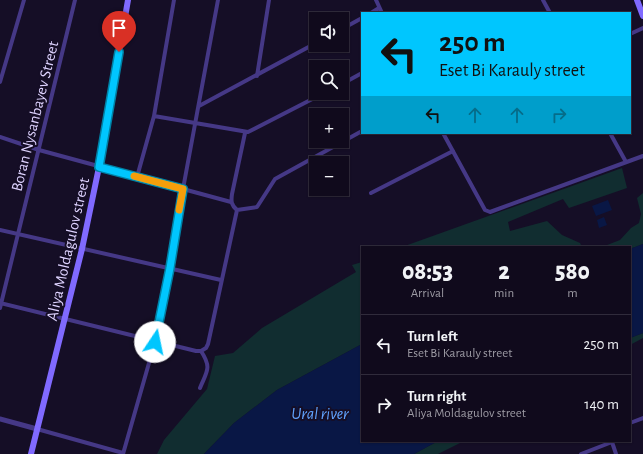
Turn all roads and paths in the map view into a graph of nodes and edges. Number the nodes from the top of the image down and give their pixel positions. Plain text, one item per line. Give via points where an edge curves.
1 (24, 0) edge
2 (76, 0) edge
3 (128, 0) edge
4 (174, 0) edge
5 (218, 0) edge
6 (269, 0) edge
7 (376, 0) edge
8 (543, 0) edge
9 (637, 0) edge
10 (643, 4) edge
11 (379, 8) junction
12 (373, 12) edge
13 (381, 12) edge
14 (549, 12) edge
15 (642, 15) edge
16 (361, 19) edge
17 (349, 25) edge
18 (643, 28) edge
19 (631, 34) edge
20 (309, 47) edge
21 (361, 74) edge
22 (257, 76) junction
23 (349, 80) edge
24 (0, 82) edge
25 (310, 100) edge
26 (199, 106) junction
27 (154, 116) junction
28 (196, 123) junction
29 (361, 132) edge
30 (245, 133) junction
31 (444, 134) edge
32 (611, 134) edge
33 (0, 137) edge
34 (39, 150) junction
35 (453, 151) junction
36 (643, 156) edge
37 (626, 162) junction
38 (99, 167) junction
39 (137, 177) junction
40 (183, 189) junction
41 (371, 193) dead end
42 (231, 202) junction
43 (237, 210) junction
44 (0, 230) edge
45 (18, 233) junction
46 (82, 249) junction
47 (170, 268) junction
48 (221, 280) junction
49 (1, 303) edge
50 (0, 308) edge
51 (65, 319) junction
52 (155, 342) junction
53 (201, 351) junction
54 (200, 388) dead end
55 (643, 418) edge
56 (0, 419) edge
57 (631, 423) edge
58 (37, 429) junction
59 (612, 442) edge
60 (123, 453) edge
61 (32, 454) edge
62 (581, 454) edge
63 (616, 454) edge

1 - 24 street
2 - 34 street, Boran Nysanbayev Street
3 - 38 main road, Aliya Moldagulov street
4 - 27 street
5 - 26 street
6 - 22 street
7 - 11 street
8 - 14 street
9 - 15 main road
10 - 15 main road
11 - 12 street
11 - 13 street
16 - 17 street
18 - 19 street
20 - 22 street
21 - 23 street
22 - 26 street
25 - 30 street
26 - 28 street
27 - 28 street
27 - 39 street
28 - 30 street
28 - 40 street
29 - 43 street via 275,179 257,207
30 - 42 street
31 - 35 street
32 - 37 street
33 - 34 street
34 - 38 street
34 - 45 street, Boran Nysanbayev Street
35 - 37 street via 487,212
35 - 41 street
36 - 37 street
38 - 39 street
38 - 46 main road, Aliya Moldagulov street
39 - 40 street
40 - 42 street
40 - 47 street
42 - 43 street
43 - 48 street
44 - 45 street
45 - 46 street
45 - 49 street, Boran Nysanbayev Street
46 - 47 street
46 - 51 main road, Aliya Moldagulov street
47 - 48 street
47 - 52 street
48 - 53 street via 208,344
49 - 50 street, Boran Nysanbayev Street
49 - 51 street
51 - 52 street
51 - 58 main road, Aliya Moldagulov street
52 - 53 street
52 - 60 street
53 - 54 street via 208,369
55 - 57 street
56 - 58 street
58 - 60 street
58 - 61 main road, Aliya Moldagulov street
59 - 62 street
59 - 63 street

